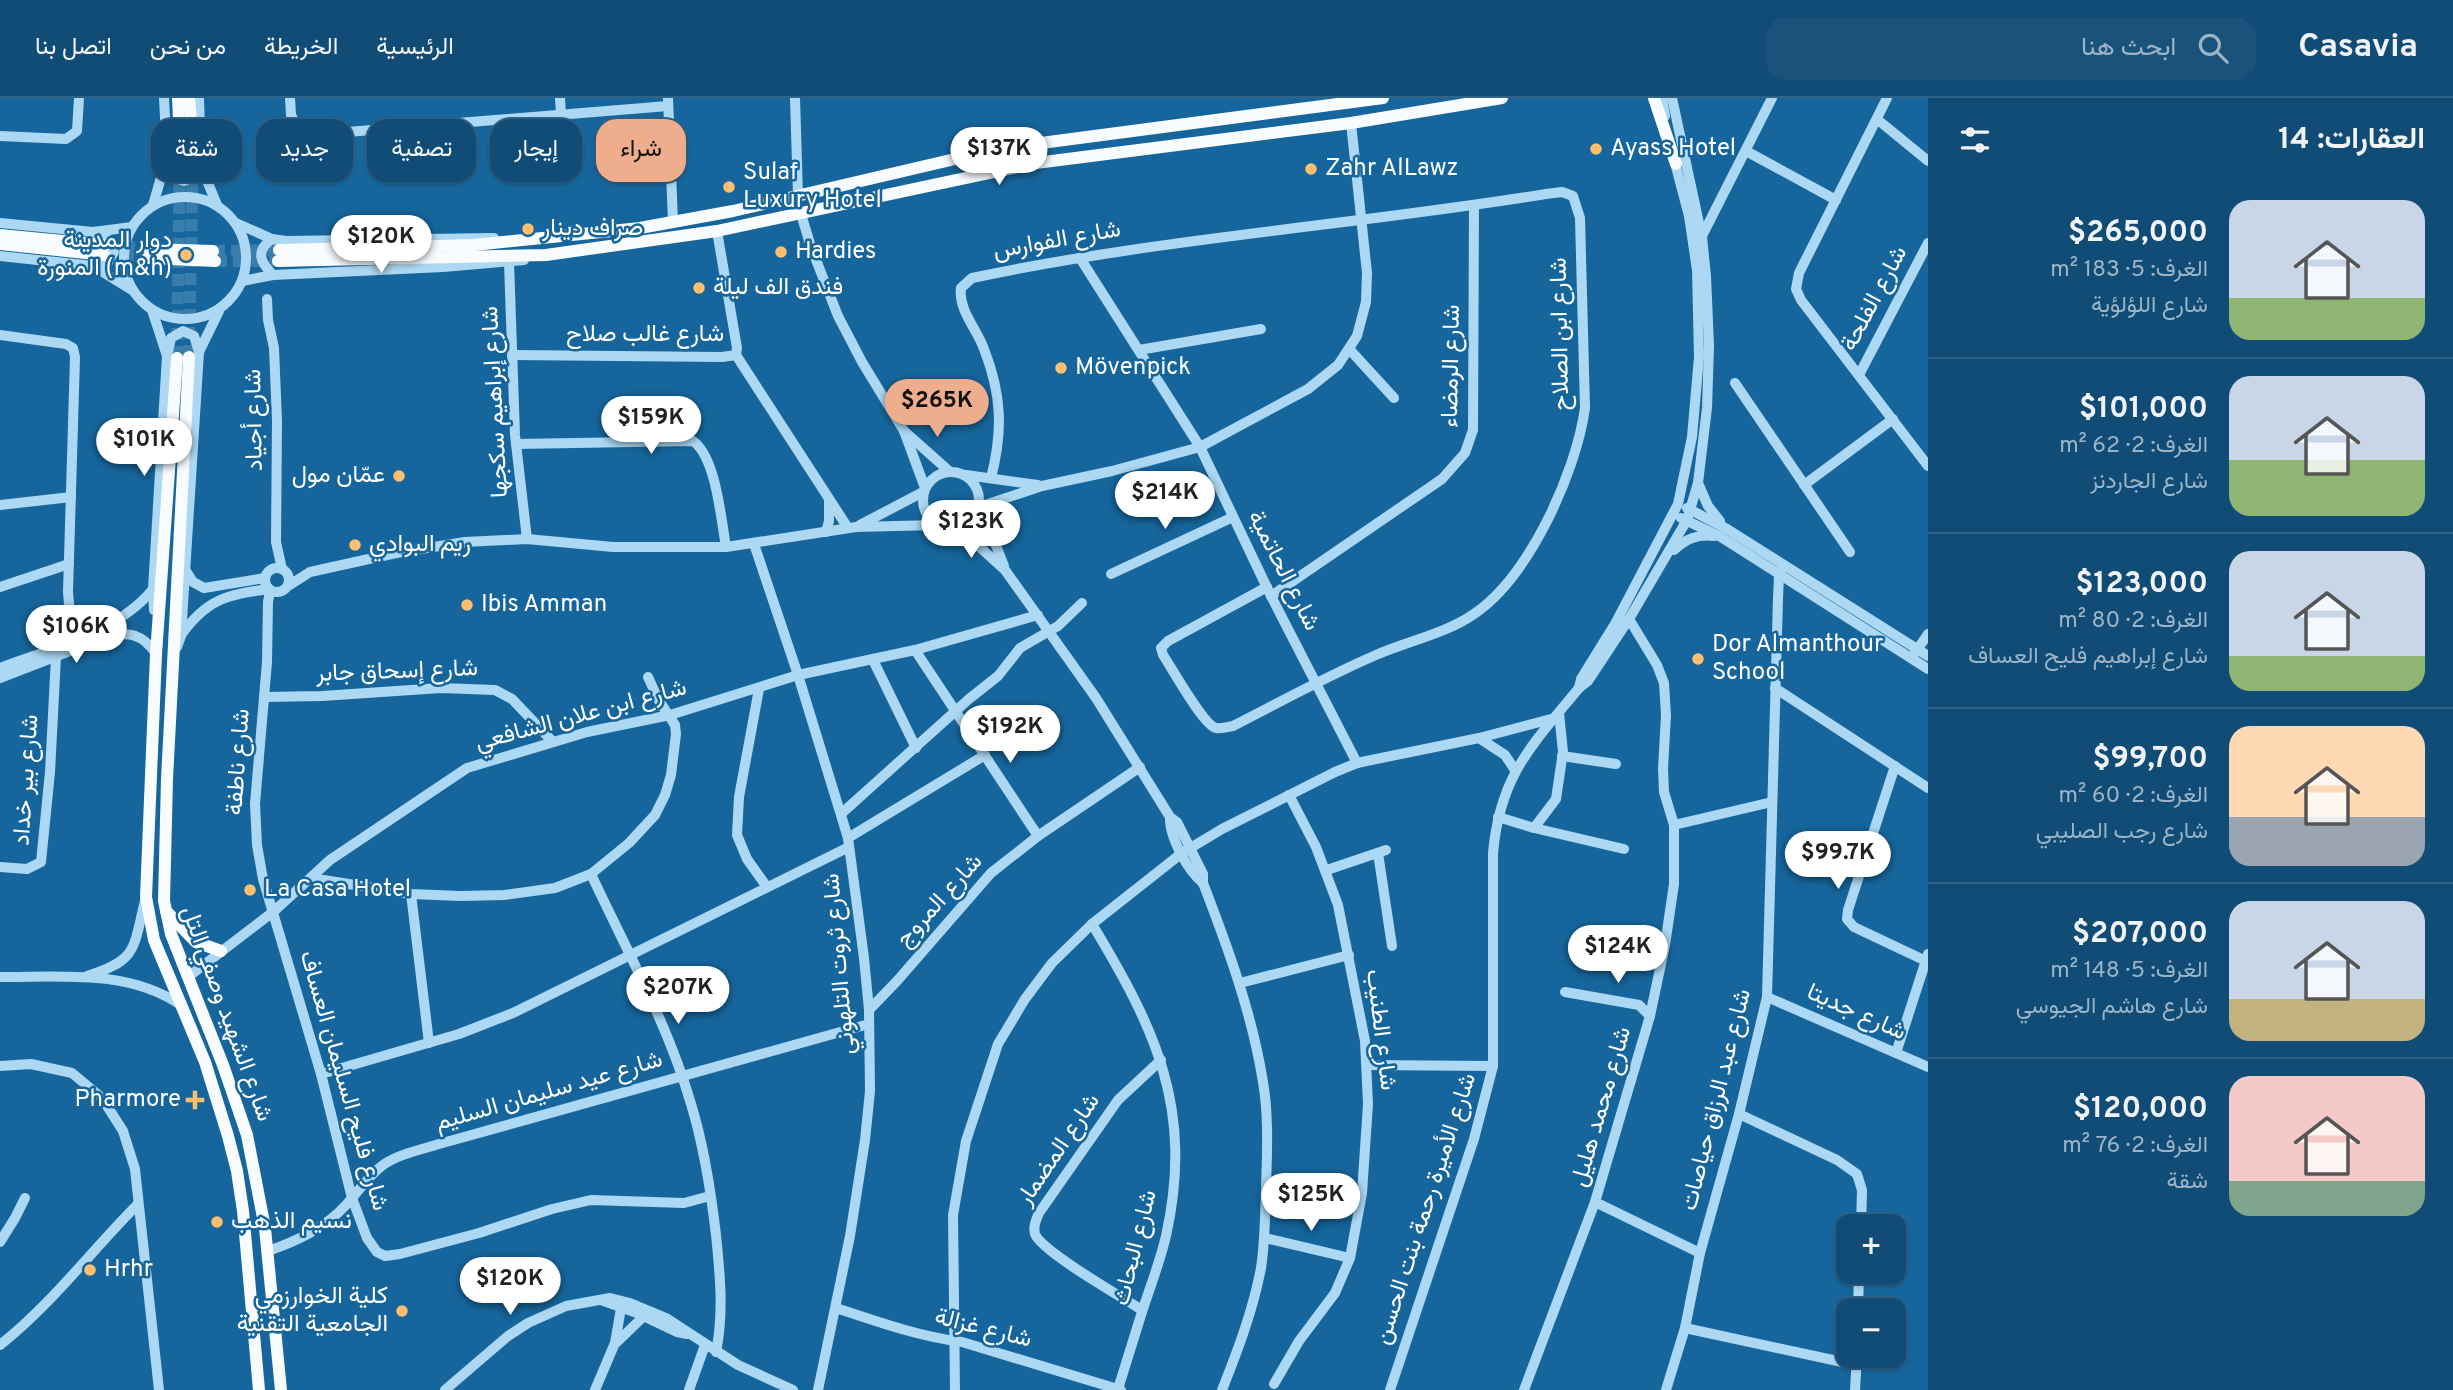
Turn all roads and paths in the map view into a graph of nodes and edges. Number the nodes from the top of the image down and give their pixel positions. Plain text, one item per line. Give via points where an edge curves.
1 (79, 98) edge
2 (164, 98) edge
3 (178, 98) edge
4 (189, 98) edge
5 (199, 98) edge
6 (290, 98) edge
7 (559, 98) edge
8 (795, 98) edge
9 (1383, 98) edge
10 (1502, 98) edge
11 (1654, 98) edge
12 (1661, 98) edge
13 (1672, 98) edge
14 (1772, 98) edge
15 (1887, 98) edge
16 (1346, 100) edge
17 (668, 102) edge
18 (561, 114) junction
19 (165, 119) edge
20 (200, 119) edge
21 (1878, 120) junction
22 (1351, 123) junction
23 (0, 136) edge
24 (1746, 151) junction
25 (1928, 160) edge
26 (1676, 164) junction
27 (160, 182) edge
28 (208, 182) edge
29 (798, 195) junction
30 (1836, 200) junction
31 (153, 205) junction
32 (217, 205) junction
33 (1474, 205) junction
34 (801, 214) junction
35 (1362, 221) junction
36 (235, 222) junction
37 (673, 222) junction
38 (0, 223) edge
39 (132, 227) junction
40 (717, 231) junction
41 (93, 233) junction
42 (0, 235) edge
43 (1702, 237) junction
44 (1928, 243) edge
45 (0, 244) edge
46 (276, 250) junction
47 (149, 254) tunnel mouth
48 (0, 256) edge
49 (214, 256) tunnel mouth
50 (546, 256) junction
51 (1080, 258) junction
52 (509, 262) junction
53 (93, 266) junction
54 (273, 275) junction
55 (242, 281) junction
56 (134, 291) junction
57 (268, 299) dead end
58 (152, 309) junction
59 (220, 309) junction
60 (1261, 329) dead end
61 (0, 335) edge
62 (1139, 350) junction
63 (1350, 350) junction
64 (512, 355) junction
65 (736, 355) junction
66 (183, 356) junction
67 (1859, 374) junction
68 (1735, 383) dead end
69 (1394, 398) dead end
70 (1893, 419) junction
71 (904, 431) junction
72 (516, 444) junction
73 (1200, 447) junction
74 (1928, 466) edge
75 (949, 471) junction
76 (964, 474) junction
77 (991, 478) junction
78 (1698, 483) junction
79 (1804, 485) junction
80 (1042, 486) junction
81 (924, 490) junction
82 (71, 497) junction
83 (828, 498) junction
84 (0, 505) edge
85 (979, 508) junction
86 (1675, 509) junction
87 (1691, 509) junction
88 (1233, 517) junction
89 (1687, 520) junction
90 (937, 525) junction
91 (852, 528) junction
92 (954, 529) junction
93 (826, 532) junction
94 (1724, 533) junction
95 (527, 540) junction
96 (276, 542) junction
97 (754, 544) junction
98 (726, 547) junction
99 (1850, 552) dead end
100 (1665, 557) junction
101 (68, 564) junction
102 (184, 568) junction
103 (283, 569) junction
104 (1005, 570) junction
105 (1781, 570) junction
106 (310, 572) junction
107 (1111, 574) dead end
108 (267, 575) junction
109 (0, 587) edge
110 (153, 589) junction
111 (277, 589) junction
112 (1269, 592) junction
113 (1082, 603) dead end
114 (1038, 615) junction
115 (1629, 619) junction
116 (1050, 631) junction
117 (1928, 634) edge
118 (181, 636) junction
119 (72, 640) junction
120 (157, 647) junction
121 (915, 650) junction
122 (174, 654) junction
123 (1163, 654) joint
124 (1914, 654) junction
125 (1928, 656) edge
126 (56, 657) junction
127 (873, 660) junction
128 (0, 668) edge
129 (1928, 670) edge
130 (798, 675) junction
131 (648, 677) dead end
132 (0, 678) edge
133 (1317, 683) junction
134 (1579, 688) junction
135 (1775, 688) junction
136 (759, 689) junction
137 (264, 697) junction
138 (956, 710) junction
139 (670, 715) junction
140 (1557, 715) junction
141 (1479, 738) junction
142 (552, 741) junction
143 (916, 748) junction
144 (985, 755) junction
145 (1562, 756) junction
146 (1357, 763) junction
147 (1616, 764) dead end
148 (1895, 766) junction
149 (1140, 767) junction
150 (1515, 770) junction
151 (1928, 788) edge
152 (1289, 795) junction
153 (1772, 802) junction
154 (842, 813) junction
155 (1498, 817) junction
156 (1674, 825) junction
157 (1534, 828) junction
158 (1038, 836) junction
159 (849, 843) junction
160 (1624, 849) dead end
161 (1186, 850) junction
162 (0, 867) edge
163 (1327, 870) junction
164 (591, 874) junction
165 (311, 878) junction
166 (767, 887) junction
167 (411, 894) junction
168 (146, 897) junction
169 (165, 909) junction
170 (273, 912) junction
171 (1092, 923) junction
172 (1392, 946) dead end
173 (221, 951) junction
174 (1349, 955) junction
175 (630, 957) junction
176 (1927, 958) edge
177 (188, 976) junction
178 (0, 977) edge
179 (83, 977) junction
180 (1240, 983) junction
181 (1565, 992) dead end
182 (1767, 997) junction
183 (182, 1007) junction
184 (869, 1010) junction
185 (1650, 1016) junction
186 (869, 1024) junction
187 (429, 1042) junction
188 (1896, 1053) junction
189 (1161, 1060) junction
190 (1367, 1065) junction
191 (0, 1066) edge
192 (1493, 1066) junction
193 (1928, 1068) edge
194 (320, 1074) junction
195 (681, 1076) junction
196 (1739, 1114) junction
197 (710, 1196) junction
198 (25, 1198) dead end
199 (352, 1198) junction
200 (1595, 1202) junction
201 (138, 1205) junction
202 (1861, 1214) edge
203 (1265, 1238) junction
204 (0, 1242) edge
205 (268, 1251) junction
206 (1700, 1253) junction
207 (1350, 1258) junction
208 (601, 1300) junction
209 (621, 1308) junction
210 (836, 1308) junction
211 (1142, 1310) junction
212 (643, 1317) junction
213 (1685, 1328) junction
214 (687, 1334) junction
215 (954, 1341) junction
216 (615, 1343) junction
217 (0, 1345) edge
218 (705, 1345) junction
219 (716, 1352) junction
220 (1836, 1357) edge
221 (1857, 1368) edge
222 (257, 1370) junction
223 (1274, 1384) dead end
224 (447, 1389) edge
225 (159, 1390) edge
226 (250, 1390) edge
227 (259, 1390) edge
228 (283, 1390) edge
229 (595, 1390) edge
230 (689, 1390) edge
231 (793, 1390) edge
232 (818, 1390) edge
233 (955, 1390) edge
234 (1119, 1390) edge
235 (1222, 1390) edge
236 (1390, 1390) edge
237 (1524, 1390) edge
238 (1666, 1390) edge
239 (1855, 1390) edge

1 - 23 street via 77,131 66,139
2 - 19 street
3 - 4 main road via 186,142
5 - 20 street
6 - 18 street via 291,115 299,131 323,134
7 - 18 street
8 - 29 street
9 - 16 main road
10 - 22 main road
11 - 26 main road
12 - 26 street, شارع الأميرة رحمة بنت الحسن
13 - 43 street, شارع الأميرة رحمة بنت الحسن
14 - 24 street
15 - 21 street
16 - 29 main road via 1016,147
17 - 18 street
17 - 37 street
21 - 25 street
21 - 30 street
22 - 34 main road via 1037,163
22 - 35 street
24 - 30 street
24 - 43 street
26 - 86 street, شارع الأميرة رحمة بنت الحسن via 1694,243 1699,347 1697,408 1683,489
27 - 31 street
28 - 32 street
29 - 37 main road
30 - 67 street via 1799,273 1796,289
31 - 32 street via 178,197
31 - 39 street
32 - 36 street
33 - 35 street, شارع ابن الصلاح
33 - 112 street, شارع الرمضاء via 1473,430 1465,453 1442,479
33 - 133 street, شارع ابن الصلاح via 1562,192 1576,202 1585,408 1564,484 1544,529 1482,608 1458,624 1403,643
34 - 40 main road
34 - 71 street via 838,316
35 - 51 street, شارع الفوارس
35 - 63 street via 1366,302
36 - 46 street
36 - 55 street via 246,251
37 - 46 main road via 427,248
38 - 41 street
39 - 41 street
39 - 56 street via 124,259
40 - 50 main road
40 - 65 street, شارع غالب صلاح
41 - 53 street via 108,239 114,252 107,264
42 - 45 main road via 105,250
43 - 78 street, شارع الأميرة رحمة بنت الحسن via 1709,346
44 - 67 street, شارع الفلحة
46 - 50 main road
46 - 54 street via 264,246 260,258
47 - 49 main road
48 - 53 street
50 - 52 street
51 - 62 street, شارع الحاتمية
51 - 77 street, شارع الفوارس via 972,278 961,288 963,305 987,358 1001,415
52 - 54 street
52 - 64 street, شارع إبراهيم سكجها
53 - 56 street
54 - 55 street
55 - 59 street
56 - 58 street
57 - 96 street, شارع أجياد via 277,399
58 - 59 street via 186,319
58 - 66 street
59 - 66 street
60 - 62 street
61 - 82 street via 61,342 72,348
62 - 73 street, شارع الحاتمية
63 - 69 street
63 - 73 street via 1308,389
64 - 65 street, شارع غالب صلاح
64 - 72 street, شارع إبراهيم سكجها
65 - 83 street
66 - 102 street
66 - 110 street
66 - 120 main road, شارع الشهيد وصفي التل
66 - 122 main road, شارع الشهيد وصفي التل
67 - 70 street
68 - 79 street
70 - 74 street
70 - 79 street
71 - 75 street
71 - 81 street
72 - 95 street, شارع إبراهيم سكجها
72 - 98 street via 693,441 709,463
73 - 80 street
73 - 88 street, شارع الحاتمية
75 - 76 street
75 - 81 street via 931,480
76 - 77 street
76 - 85 street via 974,482
77 - 80 street
78 - 87 street, شارع الأميرة رحمة بنت الحسن
78 - 94 street
79 - 99 street
80 - 85 street
81 - 90 street via 923,505
81 - 91 street
82 - 84 street
82 - 101 street
83 - 91 street
83 - 93 street
85 - 92 street via 969,523
85 - 104 street
86 - 87 street
86 - 89 street
86 - 134 street, شارع الأميرة رحمة بنت الحسن
87 - 89 street, شارع الأميرة رحمة بنت الحسن
87 - 94 street
88 - 107 street
88 - 112 street, شارع الحاتمية
89 - 94 street
89 - 100 street, شارع الأميرة رحمة بنت الحسن
90 - 91 street
90 - 92 street
91 - 93 street
92 - 104 street
93 - 97 street
94 - 100 street via 1690,539
94 - 105 street
95 - 98 street via 613,547
95 - 106 street via 444,544
96 - 103 street, شارع أجياد
96 - 108 street, شارع أجياد
97 - 98 street
97 - 130 street, شارع ثروت التلهوني
100 - 115 street, شارع الأميرة رحمة بنت الحسن
101 - 109 street
101 - 119 street
102 - 108 street via 192,582 204,588
102 - 118 street
103 - 106 street
103 - 108 street via 274,568
103 - 111 street, شارع أجياد via 289,578
104 - 114 street
105 - 124 street
105 - 135 street, شارع عبد الرزاق حياصات
106 - 111 street
108 - 111 street
110 - 119 street via 127,615
110 - 120 street
111 - 118 street via 211,603
111 - 137 street, شارع ناطفة via 269,613
112 - 123 street, شارع الرمضاء via 1168,641 1161,648
112 - 133 street, شارع الحاتمية
113 - 116 street
114 - 116 street
114 - 121 street, شارع ابن علان الشافعي
115 - 134 street, شارع الأميرة رحمة بنت الحسن
115 - 156 street, شارع محمد هليل via 1664,683 1662,769
116 - 138 street via 1020,648 998,676
116 - 149 street
117 - 124 street
118 - 122 street
119 - 128 street
120 - 126 street via 126,633
120 - 168 main road, شارع الشهيد وصفي التل
121 - 127 street, شارع ابن علان الشافعي
121 - 138 street
122 - 169 main road, شارع الشهيد وصفي التل
123 - 133 street, شارع ابن الصلاح via 1208,723 1218,729 1233,726
124 - 125 street
124 - 129 street
126 - 132 street
126 - 162 street, شارع بير خداد via 41,862 27,869
127 - 130 street, شارع ابن علان الشافعي
127 - 143 street
130 - 136 street, شارع ابن علان الشافعي
130 - 154 street, شارع ثروت التلهوني
131 - 139 street
133 - 146 street, شارع الحاتمية
134 - 140 street, شارع الأميرة رحمة بنت الحسن
135 - 148 street
135 - 153 street, شارع عبد الرزاق حياصات
136 - 139 street, شارع ابن علان الشافعي
136 - 166 street via 739,797 737,835
137 - 142 street, شارع إسحاق جابر via 441,688 495,690 512,699
137 - 170 street, شارع ناطفة via 254,821
138 - 143 street
138 - 144 street
139 - 142 street, شارع ابن علان الشافعي
139 - 164 street via 676,734 665,795 643,829
140 - 141 street
140 - 145 street
140 - 150 street, شارع الأميرة رحمة بنت الحسن
141 - 146 street
141 - 150 street via 1505,755
142 - 165 street, شارع ابن علان الشافعي via 489,760 448,779 352,844
143 - 154 street
144 - 158 street
144 - 159 street
145 - 147 street
145 - 157 street via 1556,799
146 - 152 street
148 - 151 street
148 - 176 street via 1847,919 1854,927
149 - 158 street, شارع المروج
149 - 161 street via 1177,822
150 - 155 street, شارع الأميرة رحمة بنت الحسن
152 - 161 street
152 - 163 street, شارع الطنيب
153 - 156 street
153 - 182 street, شارع عبد الرزاق حياصات
154 - 159 street, شارع ثروت التلهوني
155 - 157 street
155 - 192 street, شارع الأميرة رحمة بنت الحسن via 1492,876
156 - 185 street, شارع محمد هليل via 1674,884
157 - 160 street
158 - 184 street, شارع المروج via 976,887
159 - 166 street
159 - 184 street, شارع ثروت التلهوني
161 - 171 street
161 - 180 street
163 - 172 street via 1382,851
163 - 174 street, شارع الطنيب
164 - 167 street via 555,888 504,895
164 - 175 street
165 - 167 street
165 - 170 street, شارع ابن علان الشافعي
166 - 175 street
167 - 187 street
168 - 179 street via 132,952 121,963
168 - 183 main road, شارع الشهيد وصفي التل via 154,940
169 - 173 main road via 196,942
169 - 177 main road, شارع الشهيد وصفي التل
170 - 173 street, شارع ابن علان الشافعي
170 - 194 street, شارع فليح السليمان العساف
171 - 189 street, شارع البحاث via 1125,979
171 - 215 street via 1052,963 1026,999 998,1044 978,1100 954,1206
173 - 177 street, شارع ابن علان الشافعي
174 - 180 street
174 - 190 street, شارع الطنيب
175 - 187 street via 513,1013
175 - 195 street
176 - 188 street
177 - 205 main road, شارع الشهيد وصفي التل via 247,1135
178 - 179 street
179 - 183 street via 139,984
180 - 203 street via 1264,1084
181 - 185 street via 1639,1005
182 - 188 street, شارع جديتا
182 - 196 street, شارع عبد الرزاق حياصات
183 - 222 main road, شارع الشهيد وصفي التل via 218,1098 237,1171
184 - 186 street, شارع ثروت التلهوني
185 - 200 street, شارع محمد هليل
186 - 195 street, شارع عيد سليمان السليم
186 - 210 street, شارع ثروت التلهوني via 865,1140
187 - 194 street
188 - 193 street, شارع جديتا
189 - 211 street, شارع البحاث via 1173,1106 1176,1164 1166,1237
189 - 211 street, شارع المضمار via 1118,1100 1035,1223 1035,1233 1050,1251
190 - 192 street
190 - 207 street, شارع الطنيب via 1362,1193
191 - 201 street via 32,1064 72,1073 102,1098 123,1131 135,1169
192 - 236 street, شارع الأميرة رحمة بنت الحسن via 1474,1139
194 - 199 street, شارع فليح السليمان العساف
195 - 197 street
195 - 199 street, شارع عيد سليمان السليم via 393,1159 372,1174
196 - 202 street via 1857,1174
196 - 206 street, شارع عبد الرزاق حياصات
197 - 199 street, شارع فليح السليمان العساف via 684,1203 572,1203 479,1233 384,1256 367,1238
197 - 219 street via 721,1304
198 - 204 street
199 - 205 street, شارع عيد سليمان السليم via 319,1228
200 - 206 street
200 - 237 street, شارع محمد هليل
201 - 217 street via 36,1315
201 - 225 street
203 - 207 street
203 - 235 street via 1252,1304
205 - 228 main road, شارع الشهيد وصفي التل
206 - 213 street, شارع عبد الرزاق حياصات
207 - 223 street, شارع الطنيب via 1335,1293
208 - 209 street
208 - 214 street via 622,1300 644,1308 681,1326
208 - 224 street via 566,1306 528,1323
209 - 212 street
209 - 216 street
210 - 215 street, شارع غزالة via 911,1333
210 - 232 street, شارع ثروت التلهوني
211 - 234 street, شارع البحاث
212 - 214 street
212 - 216 street
213 - 220 street
213 - 238 street, شارع عبد الرزاق حياصات
214 - 218 street
215 - 233 street
215 - 234 street, شارع غزالة
216 - 229 street
218 - 219 street
218 - 230 street
219 - 231 street
221 - 239 street
222 - 226 main road
222 - 227 main road, شارع الشهيد وصفي التل

